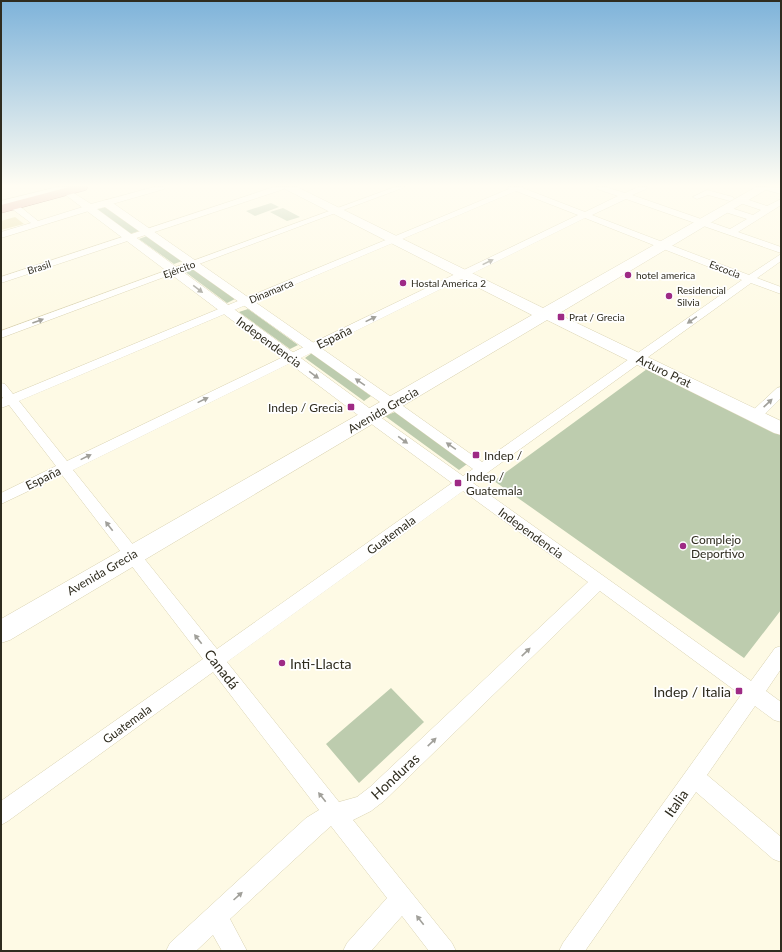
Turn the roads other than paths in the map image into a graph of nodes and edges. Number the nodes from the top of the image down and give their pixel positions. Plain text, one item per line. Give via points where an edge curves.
1 (13, 231) edge
2 (121, 231) edge
3 (145, 231) edge
4 (146, 231) edge
5 (280, 231) edge
6 (385, 231) edge
7 (413, 231) edge
8 (551, 231) edge
9 (627, 231) edge
10 (681, 231) edge
11 (726, 231) edge
12 (730, 233) joint
13 (1, 235) edge
14 (128, 237) junction
15 (398, 238) junction
16 (660, 244) junction
17 (781, 250) edge
18 (781, 257) edge
19 (192, 264) junction
20 (173, 271) junction
21 (467, 272) junction
22 (750, 279) junction
23 (1, 280) edge
24 (781, 291) edge
25 (246, 302) junction
26 (226, 310) junction
27 (542, 311) junction
28 (1, 335) edge
29 (311, 348) junction
30 (291, 358) junction
31 (637, 358) junction
32 (781, 391) edge
33 (4, 397) edge
34 (388, 401) junction
35 (367, 414) junction
36 (755, 416) junction
37 (781, 429) edge
38 (64, 468) junction
39 (483, 469) junction
40 (462, 484) junction
41 (1, 499) edge
42 (129, 551) junction
43 (599, 582) junction
44 (1, 619) edge
45 (1, 632) edge
46 (781, 654) edge
47 (215, 661) junction
48 (753, 693) junction
49 (781, 713) edge
50 (694, 777) junction
51 (1, 814) edge
52 (335, 814) junction
53 (781, 851) edge
54 (403, 898) junction
55 (215, 917) junction
56 (178, 951) edge
57 (235, 951) edge
58 (355, 951) edge
59 (444, 951) edge
60 (571, 951) edge

1 - 13 street
2 - 14 street, Independencia
3 - 14 street, Brasil
4 - 19 street, Independencia
5 - 19 street, Ejército
6 - 15 main road, Arturo Prat
7 - 15 street, Dinamarca
21 -> 8 street, España
9 - 16 street, Escocia
10 - 16 main road, Avenida Grecia
11 - 12 street
12 - 17 street
14 - 20 street, Independencia
14 - 23 street, Brasil
15 - 21 main road, Arturo Prat
15 - 25 street, Dinamarca
16 - 22 street, Escocia
16 - 27 main road, Avenida Grecia
18 - 22 street, Guatemala
19 - 20 street, Ejército
19 - 25 street, Independencia
20 -> 26 street, Independencia
28 -> 20 street, Ejército
21 - 27 main road, Arturo Prat
29 -> 21 street, España
22 - 24 street, Escocia
22 -> 31 street, Guatemala
25 - 26 street, Dinamarca
25 - 29 street, Independencia
26 - 30 street, Independencia
26 - 33 street, Dinamarca
27 - 31 main road, Arturo Prat
27 - 34 main road, Avenida Grecia
29 - 30 street, España
34 -> 29 street, Independencia
30 -> 35 street, Independencia
38 -> 30 street, España
31 - 36 main road, Arturo Prat
31 - 39 street, Guatemala
36 -> 32 street
33 - 38 street, Canadá
34 - 35 main road, Avenida Grecia
39 -> 34 street, Independencia
35 -> 40 street, Independencia
35 - 42 main road, Avenida Grecia
36 - 37 main road, Arturo Prat
38 - 41 street, España
42 -> 38 street, Canadá
39 - 40 street, Guatemala
40 - 43 street, Independencia
40 - 47 street, Guatemala
42 - 44 main road, Avenida Grecia
42 - 45 main road, Avenida Grecia
47 -> 42 street, Canadá
43 - 48 street, Independencia
52 -> 43 street, Honduras via 364,804 376,794
46 - 48 street, Italia
47 - 51 street, Guatemala
52 -> 47 street, Canadá
48 - 49 street, Independencia
48 - 50 street, Italia
50 - 53 street
50 - 60 street, Italia
52 - 54 street, Canadá
55 -> 52 street, Honduras via 314,826
54 - 58 street
59 -> 54 street, Canadá
55 - 56 street, Honduras
55 - 57 street

